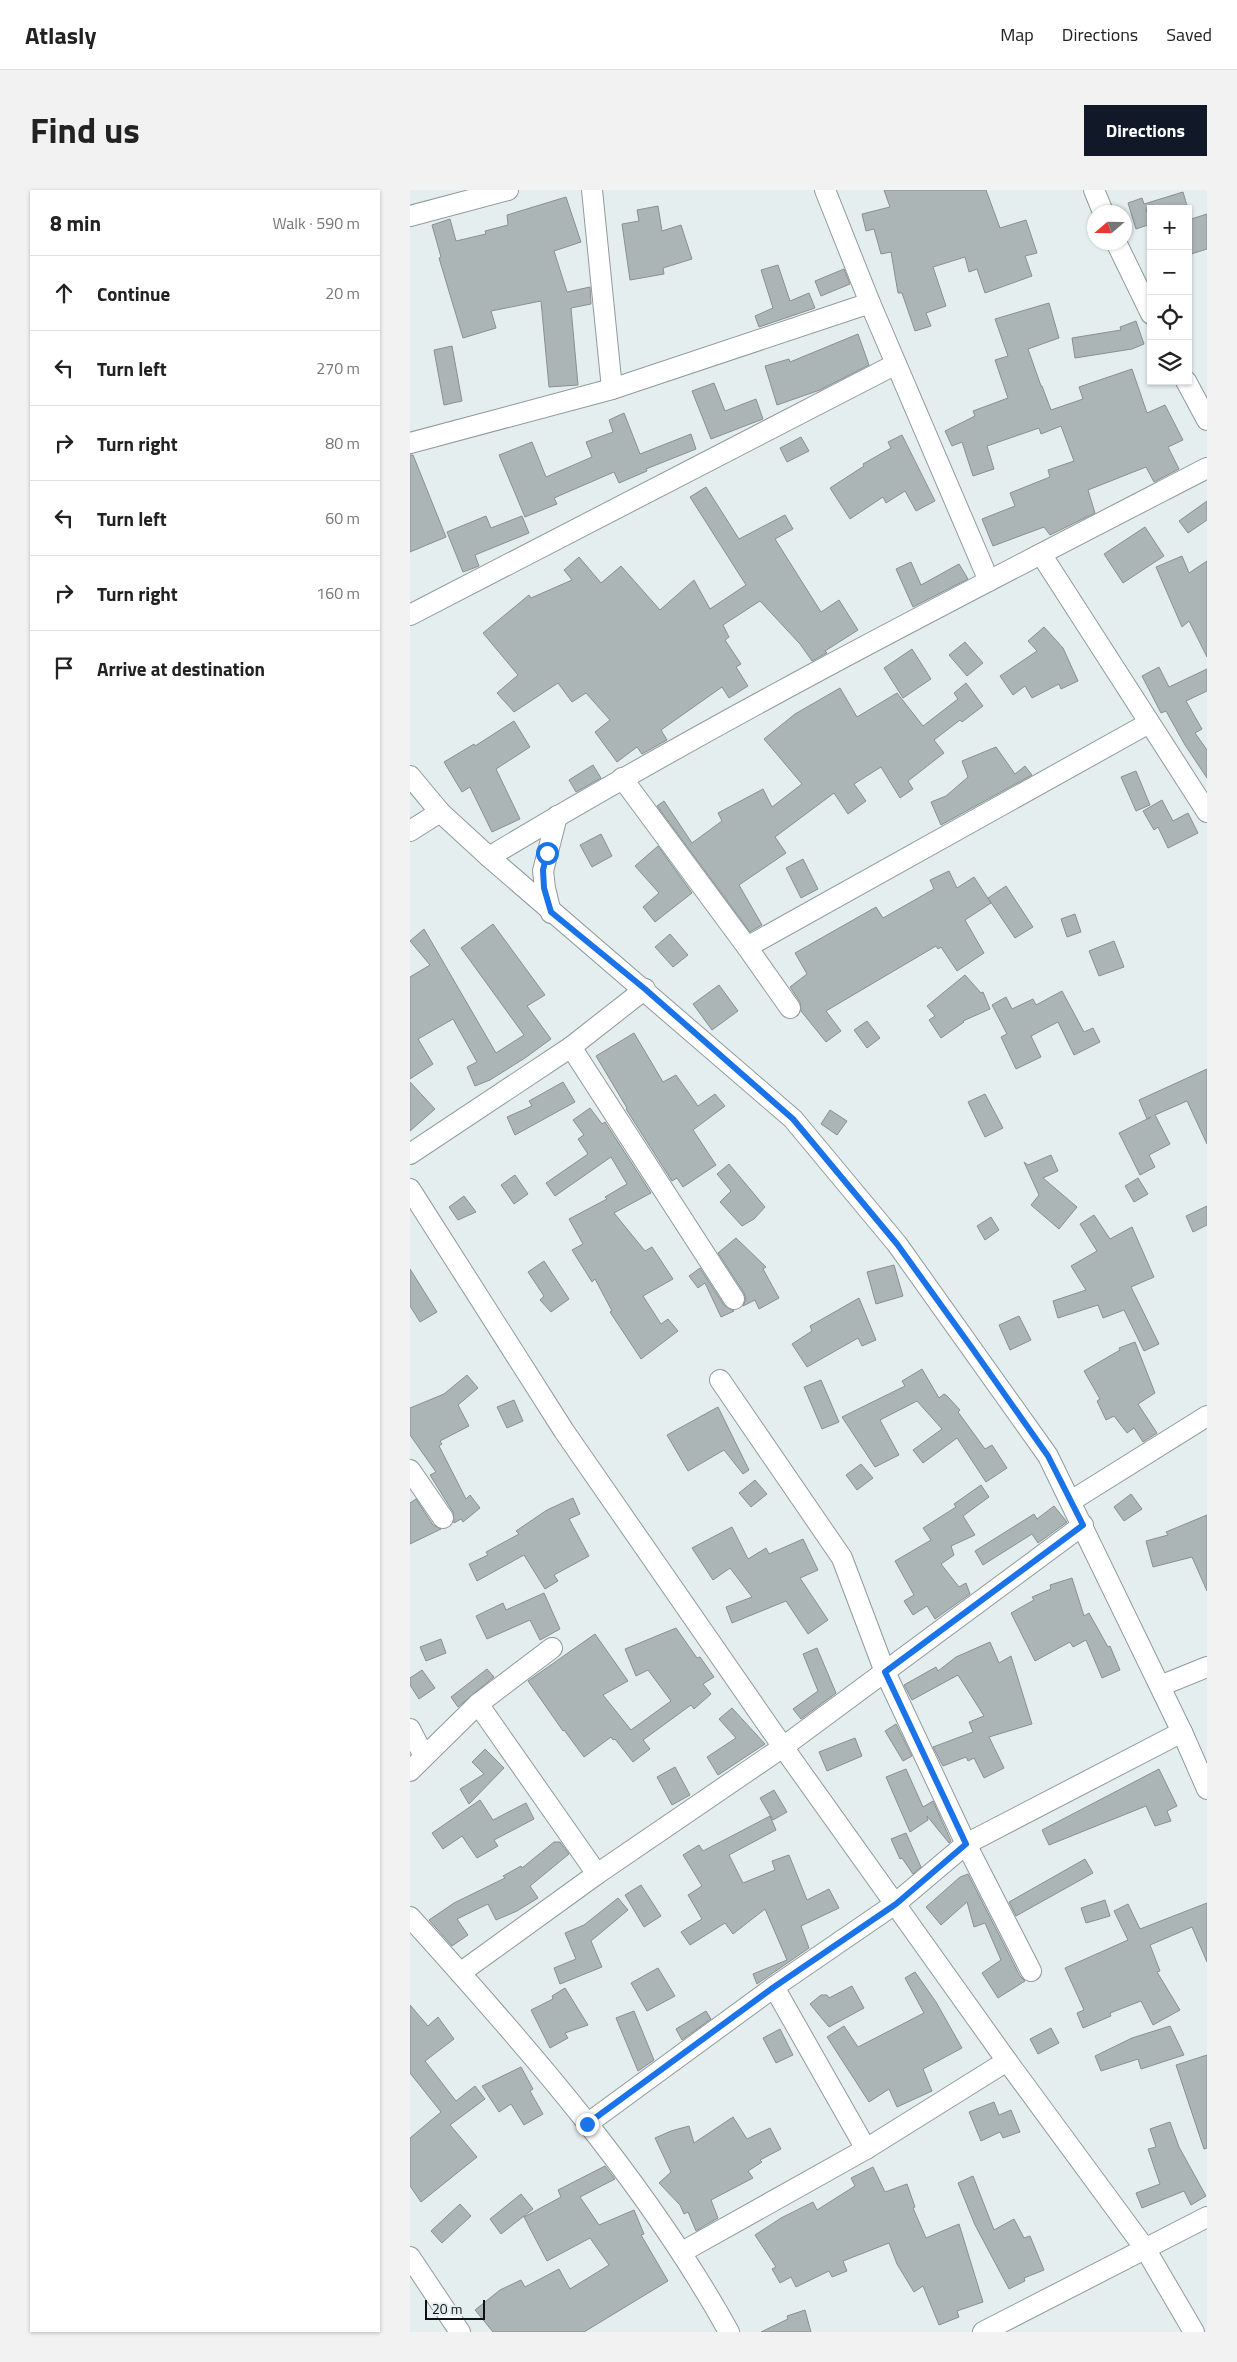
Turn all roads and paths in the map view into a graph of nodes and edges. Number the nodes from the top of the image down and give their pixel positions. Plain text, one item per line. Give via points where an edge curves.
1 (508, 190) edge
2 (592, 190) edge
3 (825, 190) edge
4 (1094, 190) edge
5 (1100, 205) edge
6 (410, 216) edge
7 (1120, 250) edge
8 (870, 302) junction
9 (1147, 306) edge
10 (896, 364) junction
11 (1188, 385) edge
12 (612, 389) junction
13 (1207, 420) edge
14 (410, 443) edge
15 (1207, 468) edge
16 (1041, 554) junction
17 (989, 581) junction
18 (410, 615) edge
19 (1150, 723) junction
20 (410, 776) edge
21 (622, 778) junction
22 (440, 812) junction
23 (1207, 812) edge
24 (557, 816) junction
25 (410, 832) edge
26 (489, 857) junction
27 (551, 912) junction
28 (747, 947) junction
29 (645, 989) junction
30 (790, 1008) dead end
31 (570, 1047) junction
32 (410, 1154) edge
33 (410, 1189) edge
34 (734, 1299) dead end
35 (720, 1380) dead end
36 (1207, 1416) edge
37 (410, 1470) edge
38 (1071, 1501) junction
39 (444, 1518) dead end
40 (1083, 1525) junction
41 (552, 1648) dead end
42 (1207, 1667) edge
43 (885, 1672) junction
44 (1160, 1686) junction
45 (478, 1704) junction
46 (410, 1728) edge
47 (1182, 1732) junction
48 (783, 1747) junction
49 (417, 1764) edge
50 (1207, 1789) edge
51 (966, 1844) junction
52 (597, 1874) junction
53 (896, 1904) junction
54 (410, 1917) edge
55 (1031, 1970) dead end
56 (460, 1973) junction
57 (774, 1987) junction
58 (1006, 2061) junction
59 (587, 2124) junction
60 (866, 2149) junction
61 (1207, 2217) edge
62 (1146, 2250) junction
63 (682, 2252) junction
64 (410, 2257) edge
65 (458, 2331) edge
66 (729, 2332) edge
67 (983, 2332) edge
68 (1194, 2332) edge

1 - 6 street
2 - 12 street
3 - 8 street
4 - 5 street
7 - 9 street
8 - 10 street
8 - 12 street
10 - 17 street
10 - 18 street
11 - 13 street
12 - 14 street
15 - 16 street
16 - 17 street
16 - 19 street
17 - 21 street
19 - 23 street
19 - 28 street
20 - 22 street
21 - 24 street
21 - 28 street
22 - 25 street
22 - 26 street
24 - 26 street
24 - 27 street via 543,870
26 - 27 street
27 - 29 street
28 - 30 street
29 - 31 street
29 - 38 street via 793,1119 873,1214 1048,1456
31 - 32 street
31 - 34 street
33 - 48 street via 564,1431
35 - 43 street via 842,1558
36 - 38 street
37 - 39 street
38 - 40 street
40 - 43 street
40 - 44 street
41 - 45 street
42 - 44 street
43 - 48 street
43 - 51 street
44 - 47 street
45 - 49 street
45 - 52 street
46 - 49 street
47 - 50 street
47 - 51 street
48 - 52 street
48 - 53 street
51 - 53 street
51 - 55 street
52 - 56 street
53 - 57 street
53 - 58 street
54 - 56 street
56 - 59 street
57 - 59 street
57 - 60 street
58 - 60 street
58 - 62 street
59 - 63 street
60 - 63 street
61 - 62 street
62 - 67 street
62 - 68 street
63 - 66 street
64 - 65 street

